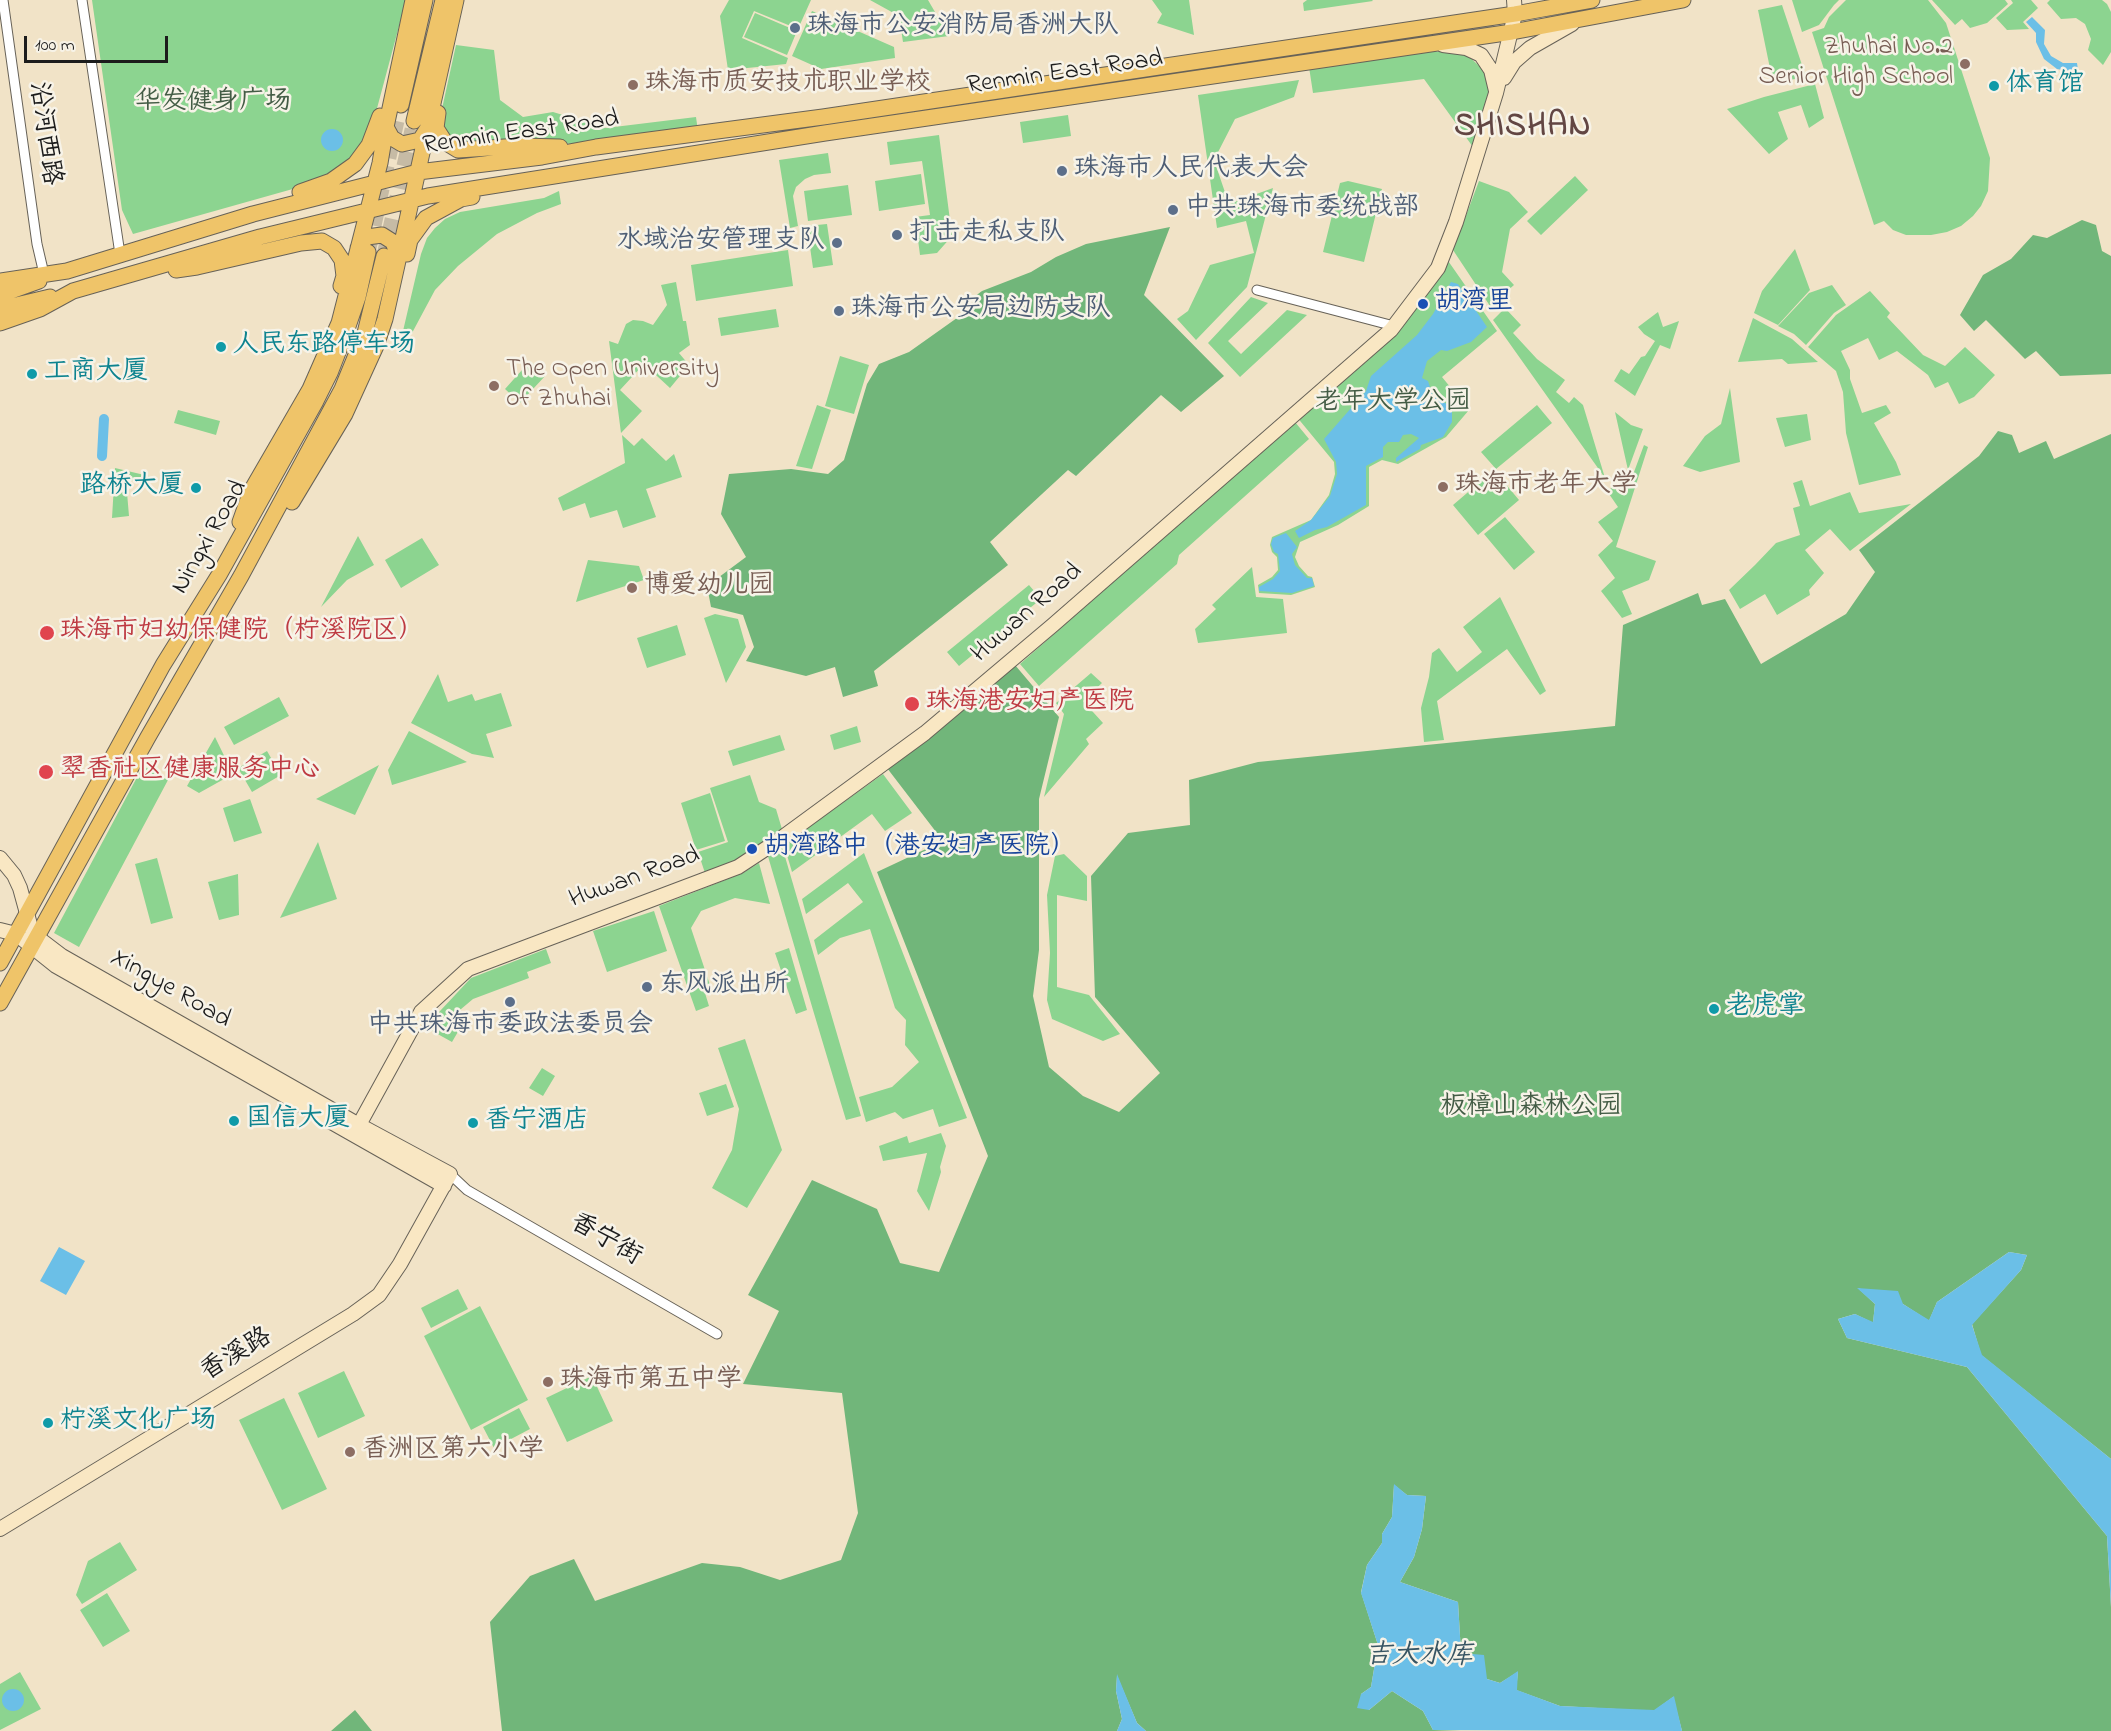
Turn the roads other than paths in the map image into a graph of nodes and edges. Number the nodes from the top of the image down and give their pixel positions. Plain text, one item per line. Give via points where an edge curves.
1 (3, 0) edge
2 (82, 0) edge
3 (412, 0) edge
4 (425, 0) edge
5 (443, 0) edge
6 (458, 0) edge
7 (1582, 0) edge
8 (1590, 0) edge
9 (1683, 0) edge
10 (1515, 7) edge
11 (1583, 18) junction
12 (1512, 32) junction
13 (1418, 45) junction
14 (1496, 93) junction
15 (398, 116) tunnel mouth
16 (421, 124) junction
17 (386, 127) junction
18 (596, 147) junction
19 (542, 157) junction
20 (418, 172) junction
21 (543, 177) junction
22 (375, 183) junction
23 (410, 200) junction
24 (368, 210) junction
25 (253, 214) junction
26 (260, 237) junction
27 (363, 250) junction
28 (124, 253) junction
29 (391, 256) junction
30 (67, 271) junction
31 (44, 274) junction
32 (128, 276) junction
33 (0, 281) edge
34 (1257, 290) dead end
35 (73, 291) junction
36 (0, 295) edge
37 (0, 309) edge
38 (385, 319) junction
39 (0, 323) edge
40 (1394, 326) junction
41 (310, 389) junction
42 (219, 575) junction
43 (241, 576) junction
44 (81, 817) junction
45 (98, 827) junction
46 (58, 857) junction
47 (0, 858) edge
48 (20, 888) junction
49 (26, 916) junction
50 (0, 930) edge
51 (16, 934) junction
52 (34, 942) junction
53 (0, 963) edge
54 (0, 1003) edge
55 (356, 1129) junction
56 (447, 1180) junction
57 (717, 1334) dead end
58 (0, 1529) edge

1 - 31 street, 沿河西路
2 - 28 street
3 - 17 main road
3 - 28 main road via 398,36 378,124 355,164 314,188 163,233
4 - 15 main road
5 - 16 main road
6 - 16 main road
6 - 18 main road via 459,15 436,128 445,142 458,150
7 - 8 street
8 - 10 main road, Renmin East Road
9 - 11 main road
10 - 12 street
10 - 18 main road, Renmin East Road via 823,117
11 - 12 main road
11 - 14 street via 1521,55
12 - 13 main road
12 - 14 street
13 - 14 street via 1466,48 1481,55 1491,70
13 - 21 main road
14 - 40 street, Huwan Road via 1438,268
16 - 17 main road via 420,140 406,144 392,138
16 - 20 main road
17 - 22 main road
18 - 19 main road, Renmin East Road
19 - 20 main road, Renmin East Road
19 - 21 main road
20 - 22 main road, Renmin East Road
20 - 23 main road
21 - 23 main road, Renmin East Road
21 - 38 main road via 512,190 461,199 426,218 410,240 399,289
22 - 24 main road
22 - 25 main road, Renmin East Road
23 - 24 main road, Renmin East Road
23 - 29 main road
24 - 26 main road, Renmin East Road
24 - 27 main road
25 - 26 main road
25 - 28 main road, Renmin East Road
26 - 32 main road, Renmin East Road
27 - 29 main road via 367,237 382,235 393,242
27 - 41 main road via 339,323
27 - 42 main road, Ningxi Road via 358,297 330,373
28 - 30 main road, Renmin East Road
29 - 38 main road
29 - 43 main road, Ningxi Road via 342,389
30 - 31 main road, Renmin East Road
30 - 36 main road
31 - 33 main road, Renmin East Road
32 - 35 main road, Renmin East Road
32 - 41 main road via 197,267 301,243 322,241 334,248 342,260 344,276
34 - 40 street
35 - 37 main road
35 - 39 main road, Renmin East Road via 40,309
38 - 43 main road via 345,414 269,539
40 - 55 street, Huwan Road via 925,733 780,840 738,867 468,969 421,1012
41 - 42 main road via 251,491
42 - 44 main road, Ningxi Road via 163,665
43 - 45 main road, Ningxi Road
44 - 45 main road
44 - 46 main road, Ningxi Road
45 - 52 main road, Ningxi Road
46 - 48 street via 34,885
46 - 49 main road, Ningxi Road
47 - 48 street, Xingye Road
48 - 49 street, Xingye Road
49 - 51 main road, Ningxi Road
49 - 52 street, Xingye Road
50 - 51 street, Xingye Road
51 - 52 street, Xingye Road
51 - 53 main road, Ningxi Road
52 - 54 main road, Ningxi Road
52 - 55 street, Xingye Road via 56,966
55 - 56 street, 香宁街
56 - 57 street, 香宁街
56 - 58 street, 香溪路 via 379,1295

